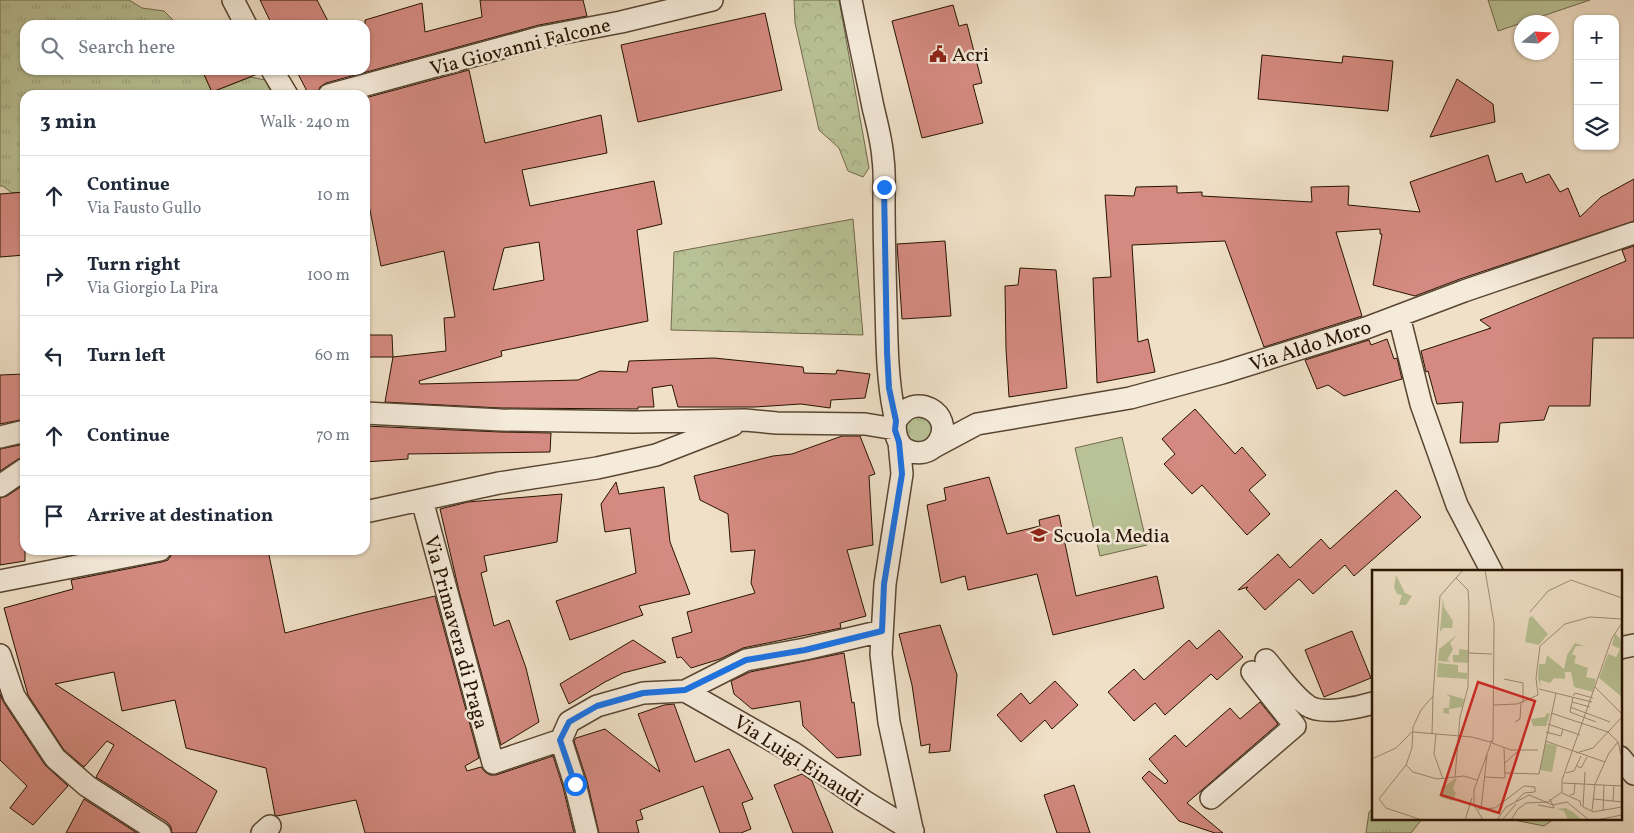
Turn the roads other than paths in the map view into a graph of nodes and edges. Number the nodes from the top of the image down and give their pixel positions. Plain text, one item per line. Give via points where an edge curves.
1 (233, 0) edge
2 (851, 0) edge
3 (708, 1) edge
4 (243, 20) edge
5 (275, 75) edge
6 (284, 90) edge
7 (347, 90) edge
8 (1634, 233) edge
9 (1399, 316) junction
10 (887, 352) junction
11 (928, 408) junction
12 (370, 413) edge
13 (745, 420) junction
14 (634, 422) junction
15 (978, 424) junction
16 (897, 431) junction
17 (20, 432) edge
18 (0, 437) edge
19 (926, 450) junction
20 (656, 455) junction
21 (20, 472) edge
22 (902, 474) junction
23 (0, 486) edge
24 (422, 500) junction
25 (370, 511) edge
26 (134, 555) edge
27 (1491, 570) edge
28 (0, 581) edge
29 (882, 631) junction
30 (0, 655) edge
31 (685, 690) junction
32 (1372, 703) edge
33 (560, 740) junction
34 (1622, 759) edge
35 (1634, 774) edge
36 (1212, 798) dead end
37 (913, 832) edge
38 (160, 833) edge
39 (587, 833) edge

1 - 4 street
2 - 10 street via 884,158
3 - 7 street, Via Giovanni Falcone via 542,37
5 - 6 street
8 - 9 street, Via Aldo Moro
9 - 15 street, Via Aldo Moro via 1222,374 1130,398
9 - 27 street via 1422,404 1457,505
10 - 11 street via 904,388
10 - 16 street via 889,388
11 - 15 street, Via Aldo Moro
11 - 16 street via 911,406 904,410
11 - 19 street via 941,420 942,427 939,441
12 - 14 street
13 - 14 street
13 - 16 street via 865,424
13 - 20 street
14 - 20 street via 645,433
15 - 19 street, Via Aldo Moro
16 - 19 street via 907,450
16 - 22 street
17 - 18 street
19 - 22 street
20 - 24 street
21 - 23 street
22 - 29 street via 884,584
24 - 25 street
24 - 33 street, Via Primavera di Praga via 493,763
26 - 28 street
29 - 31 street via 805,650 746,660
29 - 37 street via 881,654 888,722
30 - 38 street via 14,696 55,758 87,786
31 - 33 street via 643,693 597,706 569,722
31 - 37 street, Via Luigi Einaudi via 792,752
32 - 36 street via 1332,711 1310,707 1259,666 1296,726
33 - 39 street
34 - 35 street

